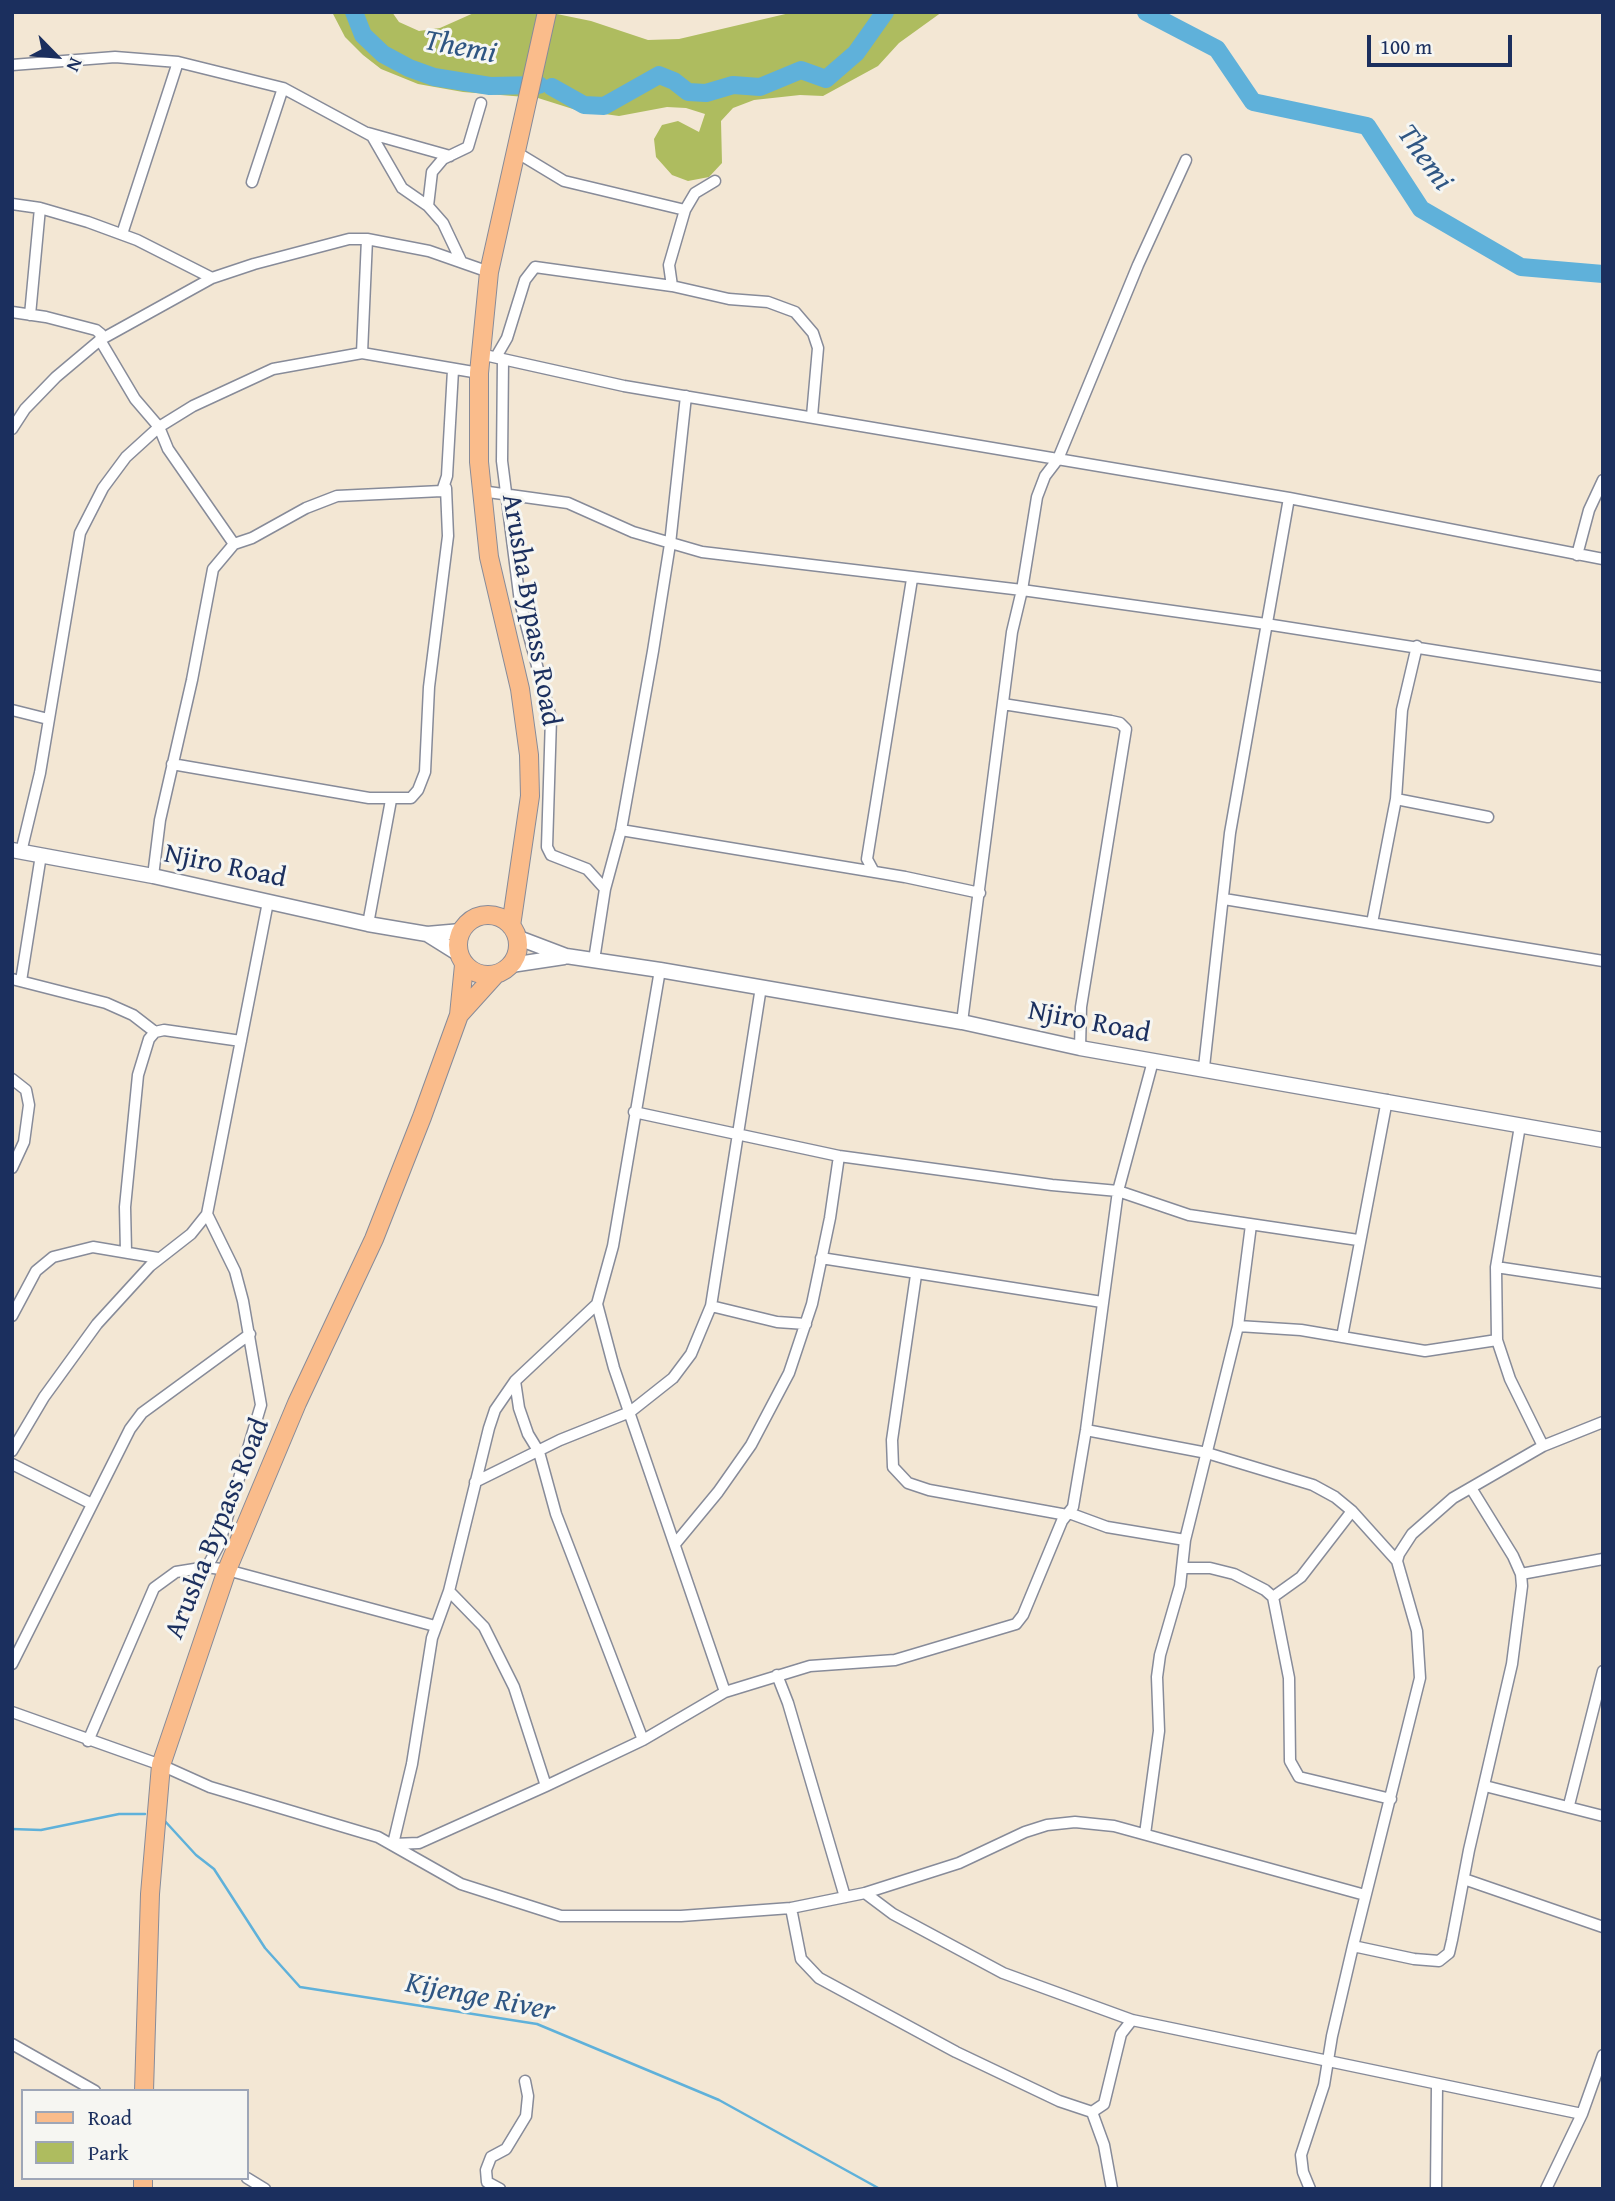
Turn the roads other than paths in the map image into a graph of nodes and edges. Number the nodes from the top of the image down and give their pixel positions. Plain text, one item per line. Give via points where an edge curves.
1 (547, 12) edge
2 (178, 62) junction
3 (12, 65) edge
4 (283, 88) junction
5 (481, 103) dead end
6 (362, 131) junction
7 (516, 152) junction
8 (451, 156) junction
9 (1186, 160) dead end
10 (715, 181) dead end
11 (252, 182) dead end
12 (12, 204) edge
13 (428, 206) junction
14 (40, 208) junction
15 (685, 210) junction
16 (122, 234) junction
17 (367, 239) junction
18 (461, 261) junction
19 (489, 272) junction
20 (212, 278) junction
21 (672, 286) junction
22 (12, 313) edge
23 (30, 315) junction
24 (100, 340) junction
25 (362, 353) junction
26 (493, 357) junction
27 (453, 370) junction
28 (480, 373) junction
29 (686, 396) junction
30 (25, 409) junction
31 (12, 411) edge
32 (812, 416) junction
33 (159, 427) junction
34 (12, 429) edge
35 (1058, 459) junction
36 (1603, 480) edge
37 (446, 488) junction
38 (481, 491) junction
39 (509, 494) junction
40 (1289, 498) junction
41 (234, 544) junction
42 (670, 544) junction
43 (1577, 555) junction
44 (1603, 559) edge
45 (912, 579) junction
46 (1022, 590) junction
47 (1266, 624) junction
48 (1417, 646) junction
49 (1603, 677) edge
50 (1003, 704) junction
51 (12, 710) edge
52 (48, 719) junction
53 (172, 764) junction
54 (1396, 799) junction
55 (391, 800) junction
56 (1488, 817) dead end
57 (621, 830) junction
58 (17, 851) edge
59 (41, 855) junction
60 (874, 872) junction
61 (153, 876) junction
62 (515, 887) junction
63 (605, 889) junction
64 (980, 893) junction
65 (1224, 899) junction
66 (268, 902) junction
67 (479, 917) junction
68 (1372, 923) junction
69 (368, 924) junction
70 (461, 931) junction
71 (514, 932) junction
72 (428, 934) junction
73 (566, 957) junction
74 (462, 959) junction
75 (594, 960) junction
76 (1603, 961) edge
77 (503, 970) junction
78 (660, 970) junction
79 (17, 980) edge
80 (761, 988) junction
81 (459, 1015) junction
82 (962, 1022) junction
83 (155, 1032) junction
84 (241, 1041) junction
85 (1080, 1048) junction
86 (1153, 1061) junction
87 (1204, 1068) junction
88 (12, 1079) edge
89 (1387, 1100) junction
90 (634, 1112) junction
91 (1520, 1126) junction
92 (736, 1135) junction
93 (1603, 1140) edge
94 (839, 1156) junction
95 (12, 1167) edge
96 (1118, 1191) junction
97 (207, 1214) junction
98 (1251, 1225) junction
99 (1359, 1240) junction
100 (126, 1252) junction
101 (158, 1258) junction
102 (821, 1258) junction
103 (1496, 1267) junction
104 (916, 1275) junction
105 (1603, 1283) edge
106 (1102, 1302) junction
107 (597, 1304) junction
108 (710, 1306) junction
109 (12, 1316) edge
110 (806, 1324) junction
111 (1238, 1326) junction
112 (250, 1334) junction
113 (1342, 1337) junction
114 (1497, 1340) junction
115 (515, 1381) junction
116 (630, 1412) junction
117 (1603, 1422) edge
118 (1086, 1430) junction
119 (17, 1436) edge
120 (1543, 1446) junction
121 (12, 1451) edge
122 (539, 1452) junction
123 (1208, 1453) junction
124 (12, 1464) edge
125 (475, 1482) junction
126 (1471, 1488) junction
127 (90, 1503) junction
128 (1352, 1511) junction
129 (1068, 1514) junction
130 (1185, 1539) junction
131 (675, 1544) junction
132 (1603, 1559) edge
133 (1397, 1561) junction
134 (207, 1567) junction
135 (1184, 1568) junction
136 (227, 1570) junction
137 (1521, 1574) junction
138 (449, 1591) junction
139 (1273, 1597) junction
140 (435, 1626) junction
141 (12, 1664) edge
142 (1603, 1671) edge
143 (777, 1675) junction
144 (725, 1692) junction
145 (12, 1712) edge
146 (643, 1740) junction
147 (88, 1741) junction
148 (161, 1765) junction
149 (547, 1786) junction
150 (1485, 1786) junction
151 (1391, 1799) junction
152 (1569, 1805) junction
153 (1603, 1815) edge
154 (1145, 1834) junction
155 (393, 1844) junction
156 (1464, 1879) junction
157 (865, 1893) junction
158 (1365, 1895) junction
159 (845, 1897) junction
160 (791, 1908) junction
161 (1603, 1927) edge
162 (1353, 1946) junction
163 (1132, 2020) junction
164 (12, 2044) edge
165 (1603, 2055) edge
166 (1327, 2060) junction
167 (525, 2081) dead end
168 (1437, 2085) junction
169 (91, 2089) edge
170 (144, 2089) edge
171 (1091, 2112) junction
172 (1581, 2114) junction
173 (248, 2179) edge
174 (265, 2189) edge
175 (500, 2189) edge
176 (1112, 2189) edge
177 (1310, 2189) edge
178 (1436, 2189) edge
179 (1546, 2189) edge

1 - 7 main road, Arusha Bypass Road
2 - 3 street via 115,57
2 - 4 street
2 - 16 street
4 - 6 street
4 - 11 street
5 - 8 street via 468,147
6 - 8 street
6 - 13 street via 378,143 402,188
7 - 15 street via 564,181
7 - 19 main road, Arusha Bypass Road
8 - 13 street via 432,172
9 - 35 street
10 - 15 street via 695,193
12 - 14 street
13 - 18 street via 443,223
14 - 16 street
14 - 23 street
15 - 21 street via 669,265
16 - 20 street
17 - 18 street
17 - 20 street via 316,247
17 - 25 street
18 - 19 street
19 - 26 main road, Arusha Bypass Road
20 - 24 street
21 - 26 street via 535,267 525,280 507,338
21 - 32 street via 768,302 795,312 813,332 818,348
22 - 23 street
23 - 24 street via 96,330
24 - 30 street
24 - 33 street via 135,398
25 - 27 street
25 - 33 street via 273,369
26 - 28 main road, Arusha Bypass Road
26 - 29 street
26 - 39 street
27 - 28 street
27 - 37 street
28 - 38 main road, Arusha Bypass Road
29 - 32 street
29 - 42 street
30 - 31 street
30 - 34 street
32 - 35 street
33 - 41 street via 168,449
33 - 52 street via 116,468 84,520
35 - 40 street
35 - 46 street via 1037,497
36 - 43 street via 1588,510
37 - 41 street via 436,493 337,496
37 - 55 street via 448,536 429,687 425,772 411,798
38 - 39 street
38 - 62 main road, Arusha Bypass Road via 489,557 520,689 529,755 530,796
39 - 42 street via 568,503
39 - 63 street via 520,602 551,718 547,847 551,855 587,869
40 - 43 street
40 - 47 street
41 - 53 street via 213,569
42 - 45 street
42 - 57 street
43 - 44 street
45 - 46 street
45 - 60 street via 868,849
46 - 47 street
46 - 50 street
47 - 48 street
47 - 65 street via 1230,834
48 - 49 street
48 - 54 street via 1402,710
50 - 64 street
50 - 85 street via 1121,723 1126,729 1081,1007
51 - 52 street
52 - 58 street
53 - 55 street
53 - 61 street
54 - 56 street
54 - 68 street
55 - 69 street
57 - 60 street
57 - 63 street
58 - 59 street, Njiro Road
59 - 61 street, Njiro Road
59 - 79 street
60 - 64 street
61 - 66 street, Njiro Road
62 - 67 main road
62 - 71 main road, Arusha Bypass Road
63 - 75 street
64 - 82 street
65 - 68 street
65 - 87 street
66 - 69 street, Njiro Road
66 - 84 street
67 - 70 main road
67 - 71 main road via 496,917
68 - 76 street
69 - 72 street, Njiro Road
70 - 72 street, Njiro Road
70 - 74 main road, Arusha Bypass Road
71 - 73 street, Njiro Road
71 - 77 main road, Arusha Bypass Road via 516,956
72 - 74 street, Njiro Road
73 - 75 street, Njiro Road
73 - 77 street, Njiro Road
74 - 77 main road via 479,974
74 - 81 main road, Arusha Bypass Road
75 - 78 street, Njiro Road
77 - 81 main road, Arusha Bypass Road
78 - 80 street, Njiro Road
78 - 90 street
79 - 83 street via 106,1003
80 - 82 street, Njiro Road
80 - 92 street
81 - 136 main road, Arusha Bypass Road via 374,1239 297,1403
82 - 85 street, Njiro Road
83 - 84 street
83 - 100 street via 145,1047 138,1075 125,1207
84 - 97 street
85 - 86 street, Njiro Road
86 - 87 street, Njiro Road
86 - 96 street
87 - 89 street, Njiro Road
88 - 95 street via 26,1090 29,1105 24,1142
89 - 91 street, Njiro Road
89 - 99 street
90 - 92 street
90 - 107 street via 613,1246
91 - 93 street, Njiro Road
91 - 103 street
92 - 94 street
92 - 108 street
94 - 96 street
94 - 102 street
96 - 98 street via 1189,1215
96 - 106 street
97 - 101 street via 191,1234
97 - 112 street via 234,1271
98 - 99 street
98 - 111 street
99 - 113 street
100 - 101 street
100 - 109 street via 93,1247 53,1257 36,1271
101 - 119 street via 97,1324
102 - 104 street
102 - 110 street
103 - 105 street
103 - 114 street
104 - 106 street
104 - 129 street via 891,1449 896,1472 908,1483 929,1490
106 - 118 street
107 - 115 street
107 - 116 street via 603,1336
108 - 110 street
108 - 116 street via 691,1354 673,1378
110 - 131 street via 789,1373 751,1445
111 - 113 street
111 - 123 street
112 - 127 street via 142,1413
112 - 134 street via 261,1405 219,1545
113 - 114 street via 1425,1351
114 - 120 street via 1510,1379
115 - 122 street via 523,1421
115 - 125 street via 492,1419
116 - 122 street
116 - 131 street
117 - 120 street
118 - 123 street
118 - 129 street
119 - 121 street
120 - 126 street
122 - 125 street
122 - 146 street via 556,1514
123 - 128 street via 1313,1486
123 - 130 street
124 - 127 street
125 - 138 street
126 - 133 street via 1430,1516 1402,1548
126 - 137 street
127 - 141 street
128 - 133 street
128 - 139 street via 1301,1577
129 - 130 street via 1107,1527
129 - 143 street via 1016,1624 895,1660 810,1665
130 - 135 street
131 - 144 street
132 - 137 street
133 - 151 street via 1413,1610 1420,1678
134 - 136 street
134 - 147 street via 176,1572 154,1588
135 - 139 street via 1234,1574
135 - 154 street via 1157,1677 1159,1731
136 - 140 street
136 - 148 main road, Arusha Bypass Road
137 - 150 street via 1512,1664
138 - 140 street
138 - 149 street via 484,1627 514,1687
139 - 151 street via 1289,1678 1290,1761 1299,1777
140 - 155 street via 412,1764
142 - 152 street
143 - 144 street
143 - 159 street
144 - 146 street
145 - 147 street
146 - 149 street
147 - 148 street
148 - 155 street via 210,1787
148 - 170 main road, Arusha Bypass Road via 150,1894
149 - 155 street via 419,1843
150 - 152 street
150 - 156 street
151 - 158 street
152 - 153 street
154 - 157 street via 1093,1823 1047,1825 958,1863
154 - 158 street
155 - 160 street via 461,1884 561,1916 681,1916
156 - 161 street
156 - 162 street via 1445,1958 1414,1959
157 - 159 street
157 - 163 street via 893,1914 1003,1973
158 - 162 street
159 - 160 street
160 - 171 street via 801,1959 819,1978 967,2057
162 - 166 street
163 - 166 street
163 - 171 street via 1121,2034 1104,2104
164 - 169 street
165 - 172 street
166 - 168 street
166 - 177 street via 1324,2085 1301,2155
167 - 175 street via 526,2116 506,2149 491,2157 486,2170 487,2182
168 - 172 street
168 - 178 street
171 - 176 street via 1104,2145
172 - 179 street
173 - 174 street

